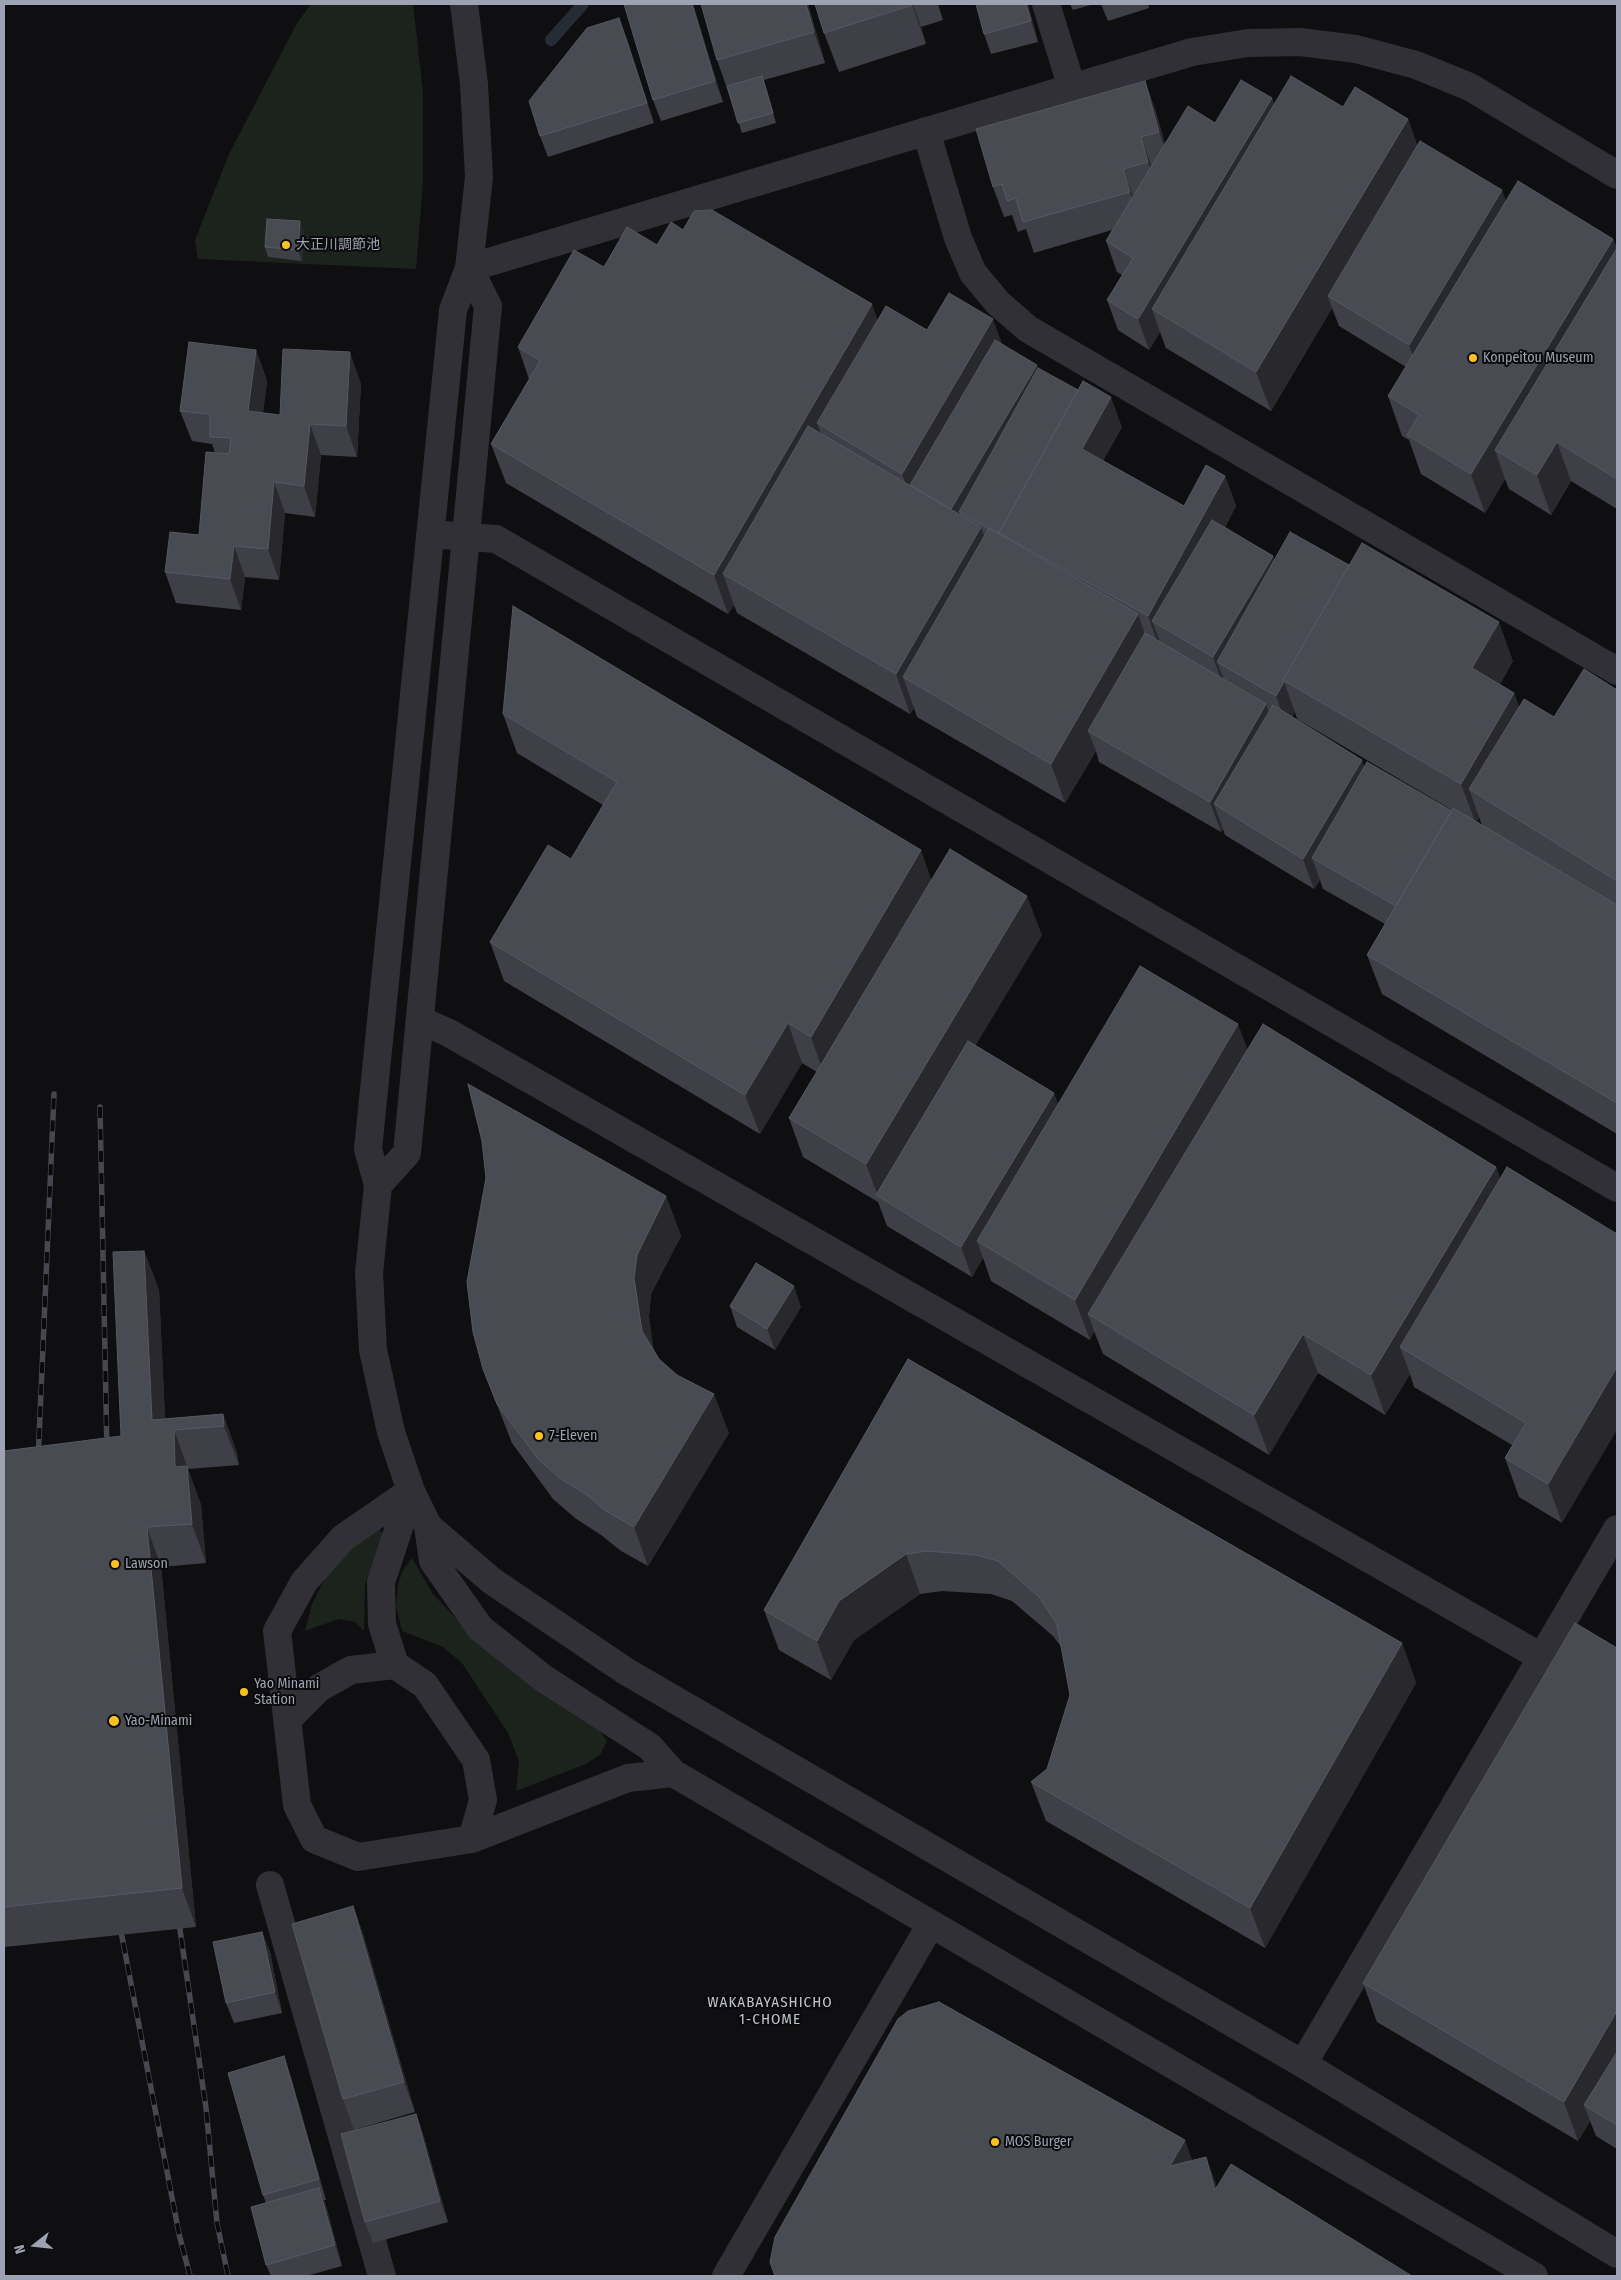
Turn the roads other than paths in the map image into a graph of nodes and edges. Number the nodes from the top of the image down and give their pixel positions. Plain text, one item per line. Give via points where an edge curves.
1 (464, 4) edge
2 (1046, 4) edge
3 (1072, 88) junction
4 (926, 131) junction
5 (1617, 175) edge
6 (469, 268) junction
7 (430, 534) junction
8 (465, 537) junction
9 (1617, 671) edge
10 (420, 1020) junction
11 (378, 1185) junction
12 (1617, 1188) edge
13 (411, 1491) junction
14 (428, 1526) junction
15 (1617, 1529) edge
16 (1543, 1658) junction
17 (395, 1665) junction
18 (288, 1720) junction
19 (673, 1773) junction
20 (472, 1839) junction
21 (270, 1885) dead end
22 (931, 1924) junction
23 (1302, 2064) junction
24 (1617, 2254) edge
25 (382, 2276) edge
26 (726, 2276) edge
27 (1534, 2276) edge

1 - 6 street via 474,84 479,178
2 - 3 street
3 - 4 street
3 - 5 street via 1192,52 1248,43 1300,42 1356,49 1416,65 1470,87
4 - 6 street
4 - 9 street via 958,238 973,273 998,303 1028,329
6 - 7 street via 453,310
6 - 8 street via 488,306
7 - 8 street
7 - 11 street via 368,1149
8 - 10 street
8 - 12 street via 496,539
10 - 11 street via 407,1153
10 - 16 street via 458,1038
11 - 13 street via 369,1273 373,1350 391,1432
13 - 14 street
13 - 17 street via 381,1582 382,1624
13 - 18 street via 342,1538 304,1582 277,1631
14 - 19 street via 433,1561 480,1628 543,1678 650,1747
14 - 23 street via 492,1581 628,1672
15 - 16 street
16 - 23 street
17 - 18 street via 351,1670 319,1688
17 - 20 street via 425,1685 476,1760 483,1800
18 - 20 street via 297,1805 314,1839 358,1857
19 - 20 street via 628,1778
19 - 22 street
21 - 25 street
22 - 26 street
22 - 27 street
23 - 24 street

